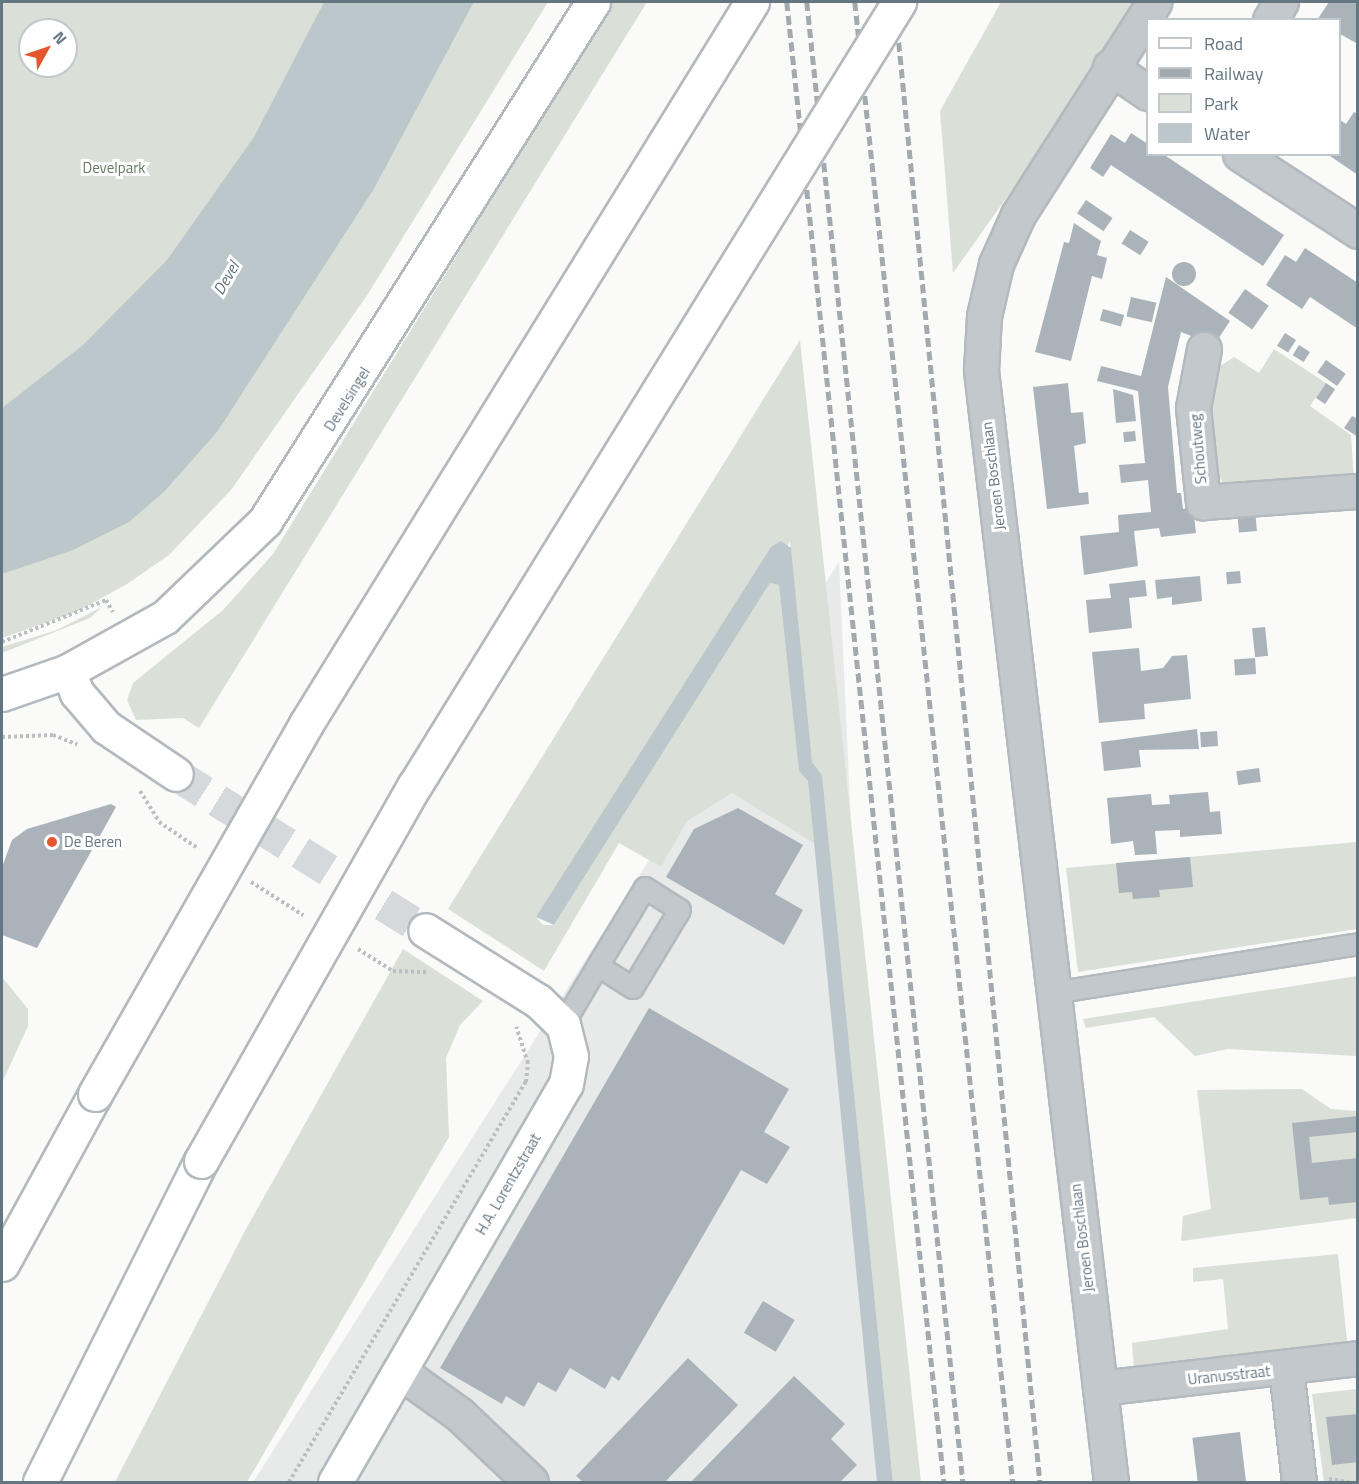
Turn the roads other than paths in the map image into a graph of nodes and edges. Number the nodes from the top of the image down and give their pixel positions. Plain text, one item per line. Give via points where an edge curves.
1 (593, 2) edge
2 (752, 2) edge
3 (899, 2) edge
4 (1154, 2) edge
5 (1281, 2) edge
6 (1271, 18) edge
7 (1110, 68) junction
8 (1146, 92) edge
9 (1243, 156) edge
10 (1358, 231) edge
11 (1204, 349) dead end
12 (1358, 491) edge
13 (68, 671) junction
14 (2, 694) edge
15 (176, 774) tunnel mouth
16 (425, 930) tunnel mouth
17 (1358, 944) edge
18 (598, 966) junction
19 (1053, 993) junction
20 (563, 1025) junction
21 (2, 1264) edge
22 (1358, 1358) edge
23 (1286, 1368) junction
24 (399, 1371) junction
25 (1100, 1388) junction
26 (40, 1482) edge
27 (335, 1482) edge
28 (531, 1482) edge
29 (1111, 1482) edge
30 (1299, 1482) edge

1 - 13 main road, Develsingel via 284,498 245,544 165,617
2 - 21 main road, bridge via 306,724
3 - 26 main road, bridge via 415,785 201,1161
4 - 7 street, Jeroen Boschlaan
5 - 6 street
7 - 8 street
7 - 19 street, Jeroen Boschlaan via 1018,214 996,264 984,315 981,370
9 - 10 street
11 - 12 street, Schoutweg via 1194,408 1203,502
13 - 14 main road, Develsingel
13 - 15 main road via 77,693 106,727
16 - 20 main road via 538,1001
17 - 19 lane
18 - 18 lane via 645,888 680,910 633,988
18 - 20 lane
19 - 25 street, Jeroen Boschlaan
20 - 24 main road, H.A. Lorentzstraat via 571,1056 566,1084
22 - 23 street, Uranusstraat
23 - 25 street, Uranusstraat
23 - 30 street
24 - 27 main road, H.A. Lorentzstraat
24 - 28 street via 459,1414
25 - 29 street, Jeroen Boschlaan

